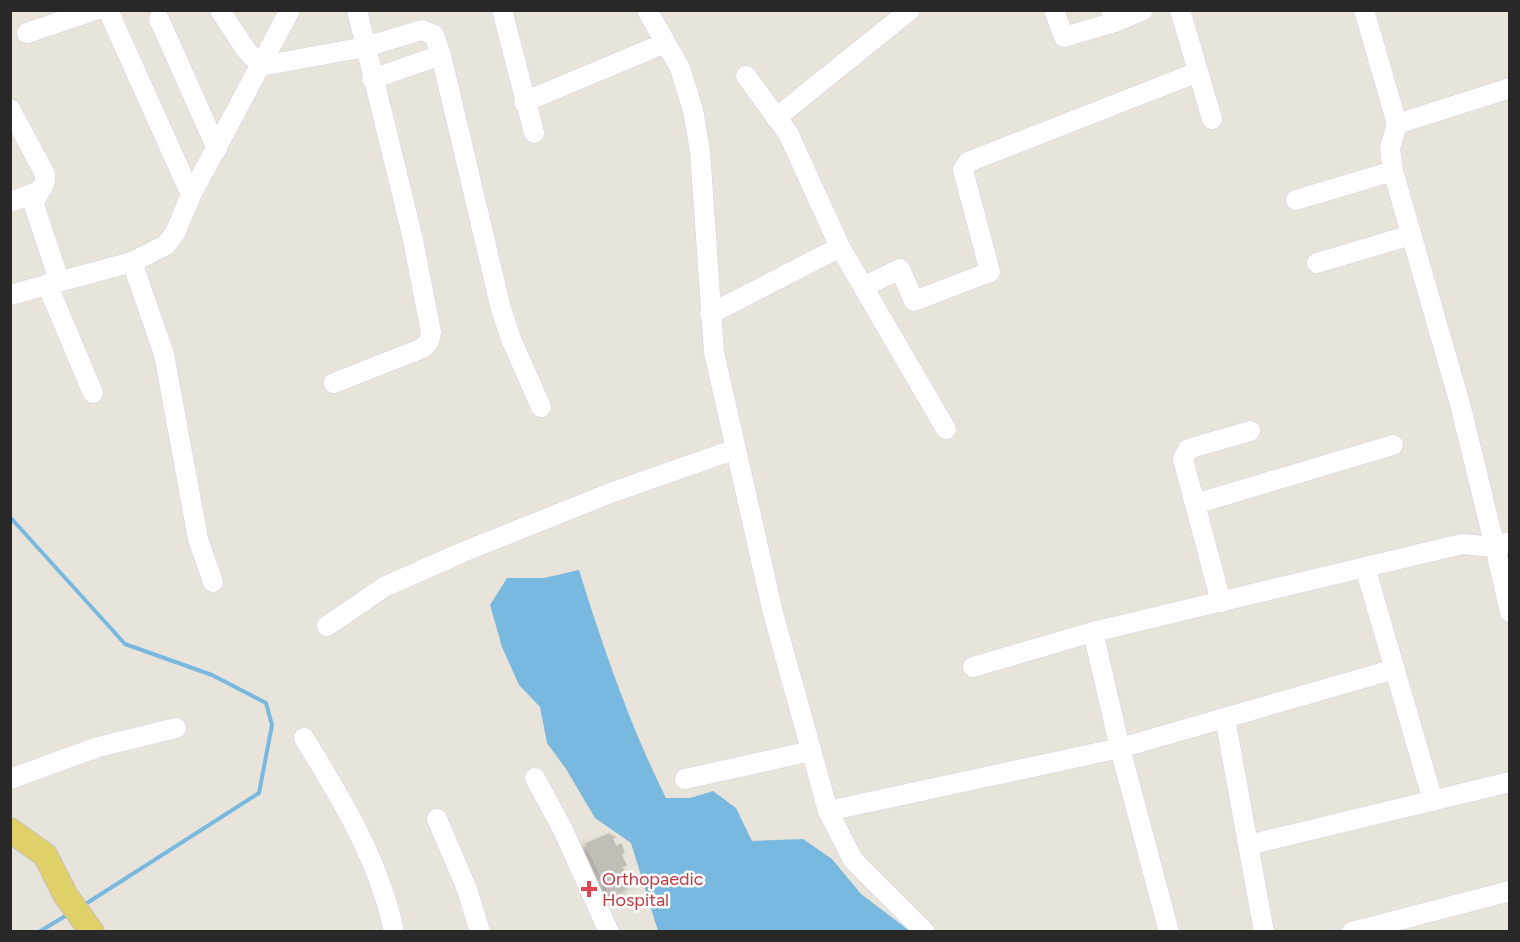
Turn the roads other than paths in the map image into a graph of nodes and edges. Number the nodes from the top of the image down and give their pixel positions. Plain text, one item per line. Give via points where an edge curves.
1 (95, 10) edge
2 (108, 10) edge
3 (220, 10) edge
4 (290, 10) edge
5 (357, 10) edge
6 (502, 10) edge
7 (647, 10) edge
8 (910, 10) edge
9 (1054, 10) edge
10 (1143, 10) edge
11 (1179, 10) edge
12 (1364, 10) edge
13 (1113, 16) edge
14 (159, 19) dead end
15 (27, 33) dead end
16 (665, 43) junction
17 (365, 47) junction
18 (441, 55) junction
19 (261, 66) junction
20 (1198, 72) junction
21 (746, 76) dead end
22 (372, 79) junction
23 (1509, 88) edge
24 (524, 102) junction
25 (10, 109) edge
26 (776, 118) junction
27 (1212, 119) dead end
28 (1397, 124) junction
29 (534, 133) dead end
30 (217, 149) junction
31 (1393, 171) junction
32 (40, 191) junction
33 (191, 195) junction
34 (1296, 200) dead end
35 (10, 202) edge
36 (1411, 236) junction
37 (840, 247) junction
38 (132, 261) junction
39 (1317, 263) dead end
40 (53, 282) junction
41 (865, 286) junction
42 (10, 295) edge
43 (710, 314) junction
44 (334, 383) dead end
45 (93, 393) dead end
46 (541, 407) dead end
47 (946, 429) dead end
48 (1250, 431) dead end
49 (1393, 445) dead end
50 (736, 448) junction
51 (1195, 504) junction
52 (1502, 545) edge
53 (1365, 567) junction
54 (213, 582) dead end
55 (1221, 602) junction
56 (1509, 612) edge
57 (327, 626) dead end
58 (1093, 632) junction
59 (973, 666) dead end
60 (1395, 669) junction
61 (1224, 718) junction
62 (176, 728) dead end
63 (304, 738) dead end
64 (1120, 748) junction
65 (811, 751) junction
66 (535, 778) dead end
67 (10, 779) edge
68 (685, 779) dead end
69 (1509, 782) edge
70 (1432, 801) junction
71 (828, 811) junction
72 (437, 819) dead end
73 (10, 830) edge
74 (1248, 845) junction
75 (1509, 891) edge
76 (89, 928) edge
77 (1376, 928) edge
78 (394, 932) edge
79 (480, 932) edge
80 (609, 932) edge
81 (925, 932) edge
82 (1169, 932) edge
83 (1264, 932) edge
84 (1352, 932) edge

1 - 15 street
2 - 33 street
3 - 19 street
4 - 19 street
5 - 17 street
6 - 24 street
7 - 16 street
8 - 26 street
9 - 13 street via 1064,37
10 - 13 street
11 - 20 street
12 - 28 street
14 - 30 street
16 - 24 street
16 - 43 street via 680,68 700,151
17 - 18 street via 423,30 434,35
17 - 19 street
17 - 22 street
18 - 22 street
18 - 46 street via 501,309
19 - 30 street
20 - 27 street
20 - 41 street via 968,162 963,170 990,272 914,301 900,269
21 - 26 street
22 - 44 street via 412,235 429,341 423,348
23 - 28 street
24 - 29 street
25 - 32 street via 43,168 46,179
26 - 37 street via 810,176
28 - 31 street via 1390,147
30 - 33 street
31 - 34 street
31 - 36 street
32 - 35 street
32 - 40 street via 34,205
33 - 38 street via 166,245
36 - 39 street
36 - 52 street
37 - 41 street
37 - 43 street
38 - 40 street
38 - 54 street via 164,354 198,539
40 - 42 street
40 - 45 street
41 - 47 street
43 - 50 street via 714,352
48 - 51 street via 1188,449 1184,454
49 - 51 street
50 - 57 street via 463,552 384,587
50 - 65 street via 773,614
51 - 55 street
52 - 53 street via 1462,544
52 - 56 street
53 - 55 street
53 - 60 street
55 - 58 street
58 - 59 street
58 - 64 street
60 - 61 street
60 - 70 street
61 - 64 street
61 - 74 street
62 - 67 street via 98,747
63 - 78 street via 343,802 370,861
64 - 71 street
64 - 82 street
65 - 68 street
65 - 71 street
66 - 80 street
69 - 70 street
70 - 74 street
71 - 81 street via 853,860
72 - 79 street via 467,889
73 - 76 main road via 45,855 66,896
74 - 83 street
75 - 77 street
77 - 84 street

